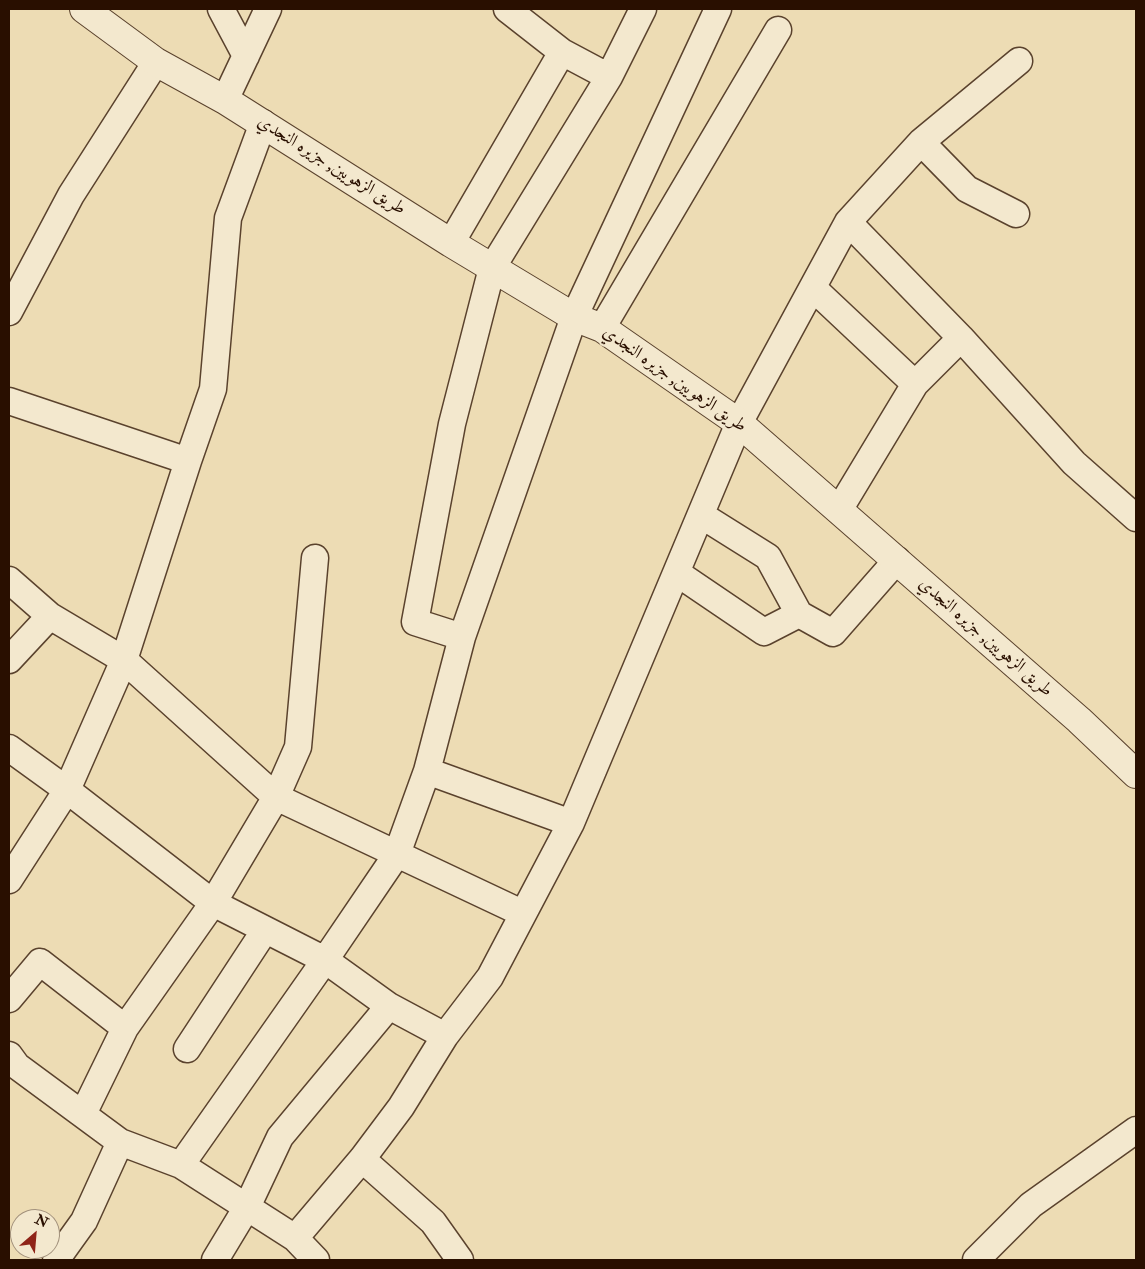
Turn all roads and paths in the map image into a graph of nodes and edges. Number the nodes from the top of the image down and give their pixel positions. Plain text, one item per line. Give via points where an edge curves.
1 (84, 9) edge
2 (221, 9) edge
3 (268, 9) edge
4 (507, 9) edge
5 (643, 9) edge
6 (718, 9) edge
7 (778, 30) dead end
8 (562, 52) junction
9 (246, 56) junction
10 (1019, 61) dead end
11 (156, 62) junction
12 (610, 76) junction
13 (224, 100) junction
14 (263, 123) junction
15 (921, 142) junction
16 (1016, 214) dead end
17 (848, 222) junction
18 (451, 243) junction
19 (492, 268) junction
20 (813, 288) junction
21 (9, 312) edge
22 (574, 316) junction
23 (602, 328) junction
24 (961, 338) junction
25 (915, 384) junction
26 (9, 401) edge
27 (740, 423) junction
28 (188, 460) junction
29 (839, 510) junction
30 (701, 515) junction
31 (1136, 518) edge
32 (315, 558) dead end
33 (896, 560) junction
34 (677, 573) junction
35 (9, 580) edge
36 (799, 614) junction
37 (50, 616) junction
38 (462, 637) junction
39 (9, 660) edge
40 (124, 660) junction
41 (9, 748) edge
42 (427, 772) junction
43 (1136, 774) edge
44 (67, 790) junction
45 (276, 797) junction
46 (570, 823) junction
47 (396, 854) junction
48 (9, 880) edge
49 (213, 903) junction
50 (522, 913) junction
51 (265, 930) junction
52 (325, 960) junction
53 (9, 999) edge
54 (389, 1006) junction
55 (125, 1028) junction
56 (445, 1036) junction
57 (188, 1049) dead end
58 (12, 1065) edge
59 (83, 1114) junction
60 (1136, 1130) edge
61 (120, 1142) junction
62 (362, 1159) junction
63 (181, 1165) junction
64 (247, 1207) junction
65 (295, 1238) junction
66 (56, 1260) edge
67 (215, 1260) edge
68 (316, 1260) edge
69 (460, 1260) edge
70 (976, 1260) edge

1 - 11 street, طريق الزهويين, جزيره النجدي
2 - 9 street
3 - 9 street
4 - 8 street
5 - 12 street
6 - 22 street
7 - 23 street
8 - 12 street
8 - 18 street
9 - 13 street
10 - 15 street
11 - 13 street, طريق الزهويين, جزيره النجدي
11 - 21 street via 71,195
12 - 19 street
13 - 14 street, طريق الزهويين, جزيره النجدي
14 - 18 street, طريق الزهويين, جزيره النجدي
14 - 28 street via 228,218 213,389
15 - 16 street via 967,189
15 - 17 street
17 - 20 street
17 - 24 street
18 - 19 street, طريق الزهويين, جزيره النجدي
19 - 22 street, طريق الزهويين, جزيره النجدي
19 - 38 street via 452,424 415,622
20 - 25 street
20 - 27 street
22 - 23 street, طريق الزهويين, جزيره النجدي
22 - 38 street
23 - 27 street, طريق الزهويين, جزيره النجدي
24 - 25 street
24 - 31 street via 1074,463
25 - 29 street
26 - 28 street
27 - 29 street, طريق الزهويين, جزيره النجدي
27 - 30 street
28 - 40 street
29 - 33 street, طريق الزهويين, جزيره النجدي
30 - 34 street
30 - 36 street via 768,556
32 - 45 street via 298,747
33 - 36 street via 833,633
33 - 43 street, طريق الزهويين, جزيره النجدي
34 - 36 street via 764,632
34 - 46 street
35 - 37 street
37 - 39 street
37 - 40 street
38 - 42 street
40 - 44 street
40 - 45 street
41 - 44 street
42 - 46 street
42 - 47 street
44 - 48 street
44 - 49 street
45 - 47 street
45 - 49 street
46 - 50 street
47 - 50 street
47 - 52 street
49 - 51 street
49 - 55 street
50 - 56 street via 490,977
51 - 52 street
51 - 57 street
52 - 54 street
52 - 63 street
53 - 55 street via 40,962
54 - 56 street
54 - 64 street via 280,1137
55 - 59 street
56 - 62 street via 401,1107
58 - 59 street
59 - 61 street
60 - 70 street via 1031,1205
61 - 63 street
61 - 66 street via 84,1221
62 - 65 street
62 - 69 street via 433,1222
63 - 64 street
64 - 65 street
64 - 67 street
65 - 68 street

